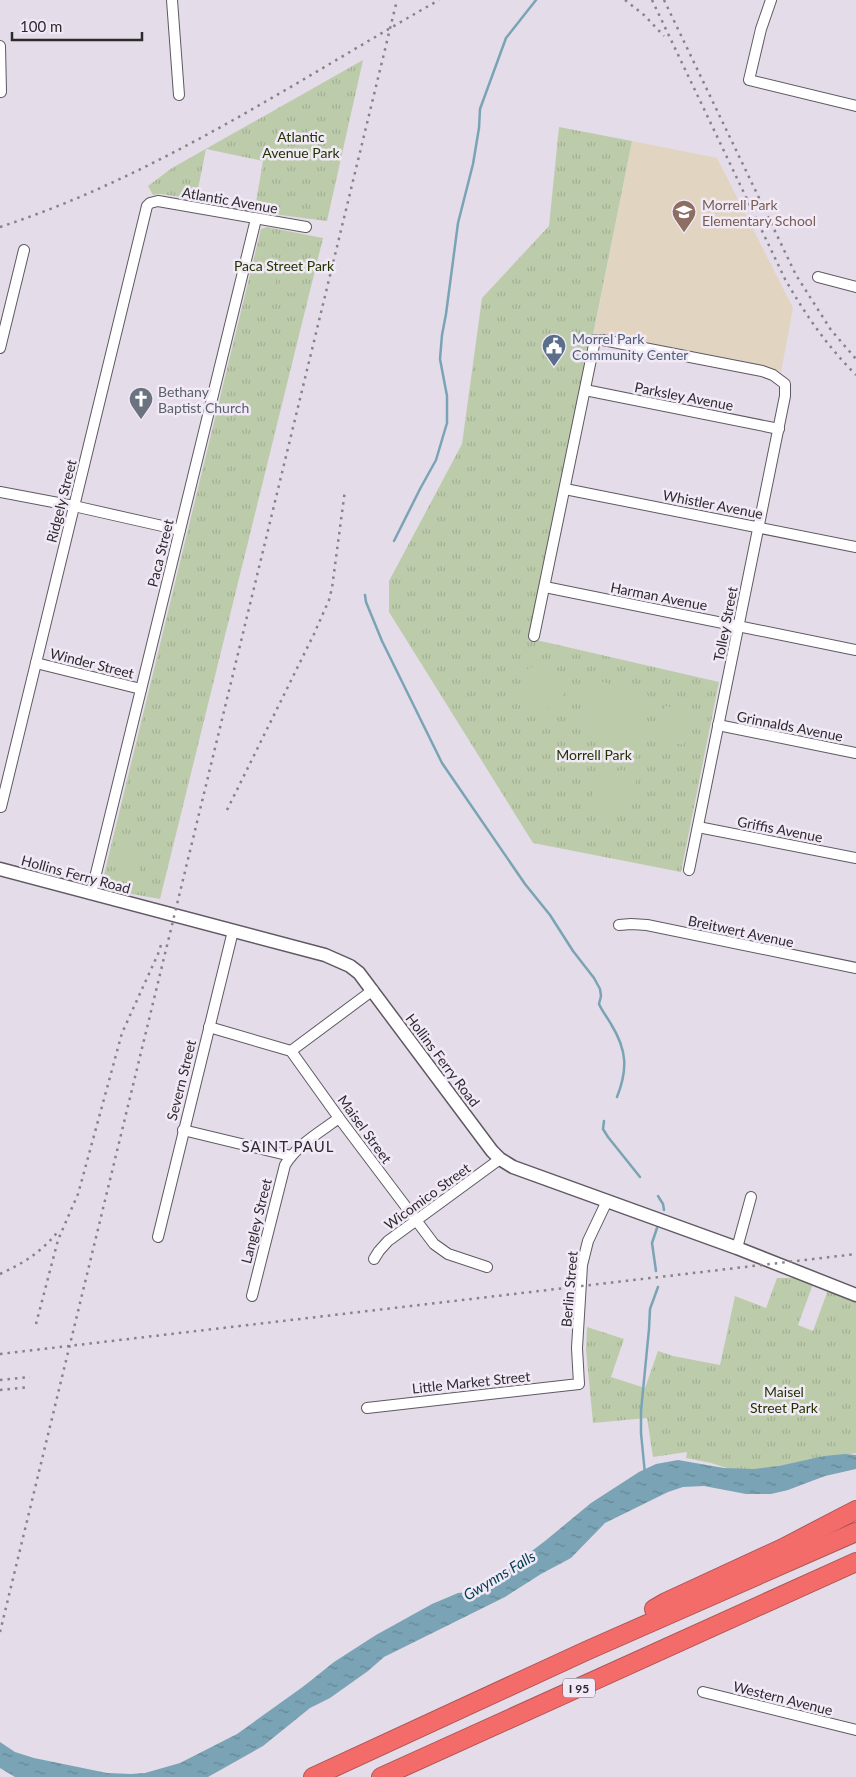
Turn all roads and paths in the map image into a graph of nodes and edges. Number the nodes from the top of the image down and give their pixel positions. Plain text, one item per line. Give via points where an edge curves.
1 (172, 0) edge
2 (771, 0) edge
3 (0, 46) edge
4 (2, 92) dead end
5 (179, 95) dead end
6 (856, 106) edge
7 (150, 203) joint
8 (256, 218) junction
9 (306, 227) dead end
10 (24, 250) dead end
11 (818, 277) dead end
12 (856, 287) edge
13 (0, 348) edge
14 (585, 390) junction
15 (779, 429) junction
16 (565, 488) junction
17 (0, 492) edge
18 (74, 506) junction
19 (759, 528) junction
20 (180, 530) junction
21 (856, 547) edge
22 (545, 587) junction
23 (738, 626) junction
24 (534, 636) dead end
25 (856, 650) edge
26 (36, 663) junction
27 (141, 689) junction
28 (718, 725) junction
29 (856, 753) edge
30 (1, 807) edge
31 (698, 827) junction
32 (856, 858) edge
33 (0, 869) edge
34 (689, 870) dead end
35 (91, 894) junction
36 (619, 925) dead end
37 (233, 931) junction
38 (856, 968) edge
39 (373, 990) junction
40 (209, 1028) junction
41 (290, 1051) junction
42 (339, 1118) junction
43 (183, 1130) junction
44 (291, 1156) junction
45 (500, 1159) junction
46 (751, 1197) dead end
47 (607, 1201) junction
48 (416, 1220) junction
49 (158, 1237) dead end
50 (737, 1248) junction
51 (374, 1259) dead end
52 (487, 1267) dead end
53 (856, 1295) edge
54 (252, 1296) dead end
55 (579, 1384) joint
56 (367, 1408) dead end
57 (856, 1510) edge
58 (856, 1532) edge
59 (856, 1562) edge
60 (586, 1651) junction
61 (703, 1692) dead end
62 (856, 1730) edge
63 (313, 1777) edge
64 (380, 1777) edge

1 - 5 street
2 - 6 street via 749,80
3 - 4 street
7 - 8 street, Atlantic Avenue via 158,201
7 - 18 street, Ridgely Street via 145,212
8 - 9 street, Atlantic Avenue
8 - 20 street, Paca Street
10 - 13 street
11 - 12 street
14 - 15 street, Parksley Avenue
14 - 15 street, Tolley Street via 595,340 762,371 785,384
14 - 16 street
15 - 19 street, Tolley Street
16 - 19 street, Whistler Avenue
16 - 22 street
17 - 18 street
18 - 20 street
18 - 26 street, Ridgely Street
19 - 21 street, Whistler Avenue
19 - 23 street, Tolley Street
20 - 27 street, Paca Street
22 - 23 street, Harman Avenue
22 - 24 street
23 - 25 street, Harman Avenue
23 - 28 street, Tolley Street
26 - 27 street, Winder Street
26 - 30 street, Ridgely Street
27 - 35 street, Paca Street
28 - 29 street, Grinnalds Avenue
28 - 31 street, Tolley Street
31 - 32 street, Griffis Avenue
31 - 34 street, Tolley Street
33 - 35 street, Hollins Ferry Road
35 - 37 street, Hollins Ferry Road
36 - 38 street, Breitwert Avenue via 647,926
37 - 39 street, Hollins Ferry Road via 339,960 360,973
37 - 40 street, Severn Street
39 - 41 street
39 - 45 street, Hollins Ferry Road
40 - 41 street
40 - 43 street, Severn Street
41 - 42 street, Maisel Street
42 - 44 street, Langley Street
42 - 48 street, Maisel Street
43 - 44 street
43 - 49 street, Severn Street
44 - 54 street, Langley Street via 282,1177
45 - 47 street, Hollins Ferry Road via 513,1167
45 - 48 street, Wicomico Street
46 - 50 street
47 - 50 street, Hollins Ferry Road
47 - 55 street, Berlin Street via 582,1259 577,1348
48 - 51 street, Wicomico Street via 388,1241
48 - 52 street, Maisel Street via 440,1249
50 - 53 street, Hollins Ferry Road
55 - 56 street, Little Market Street
57 - 60 highway via 666,1602
58 - 60 highway, I 95
59 - 64 highway, I 95
60 - 63 highway, I 95
61 - 62 street, Western Avenue

